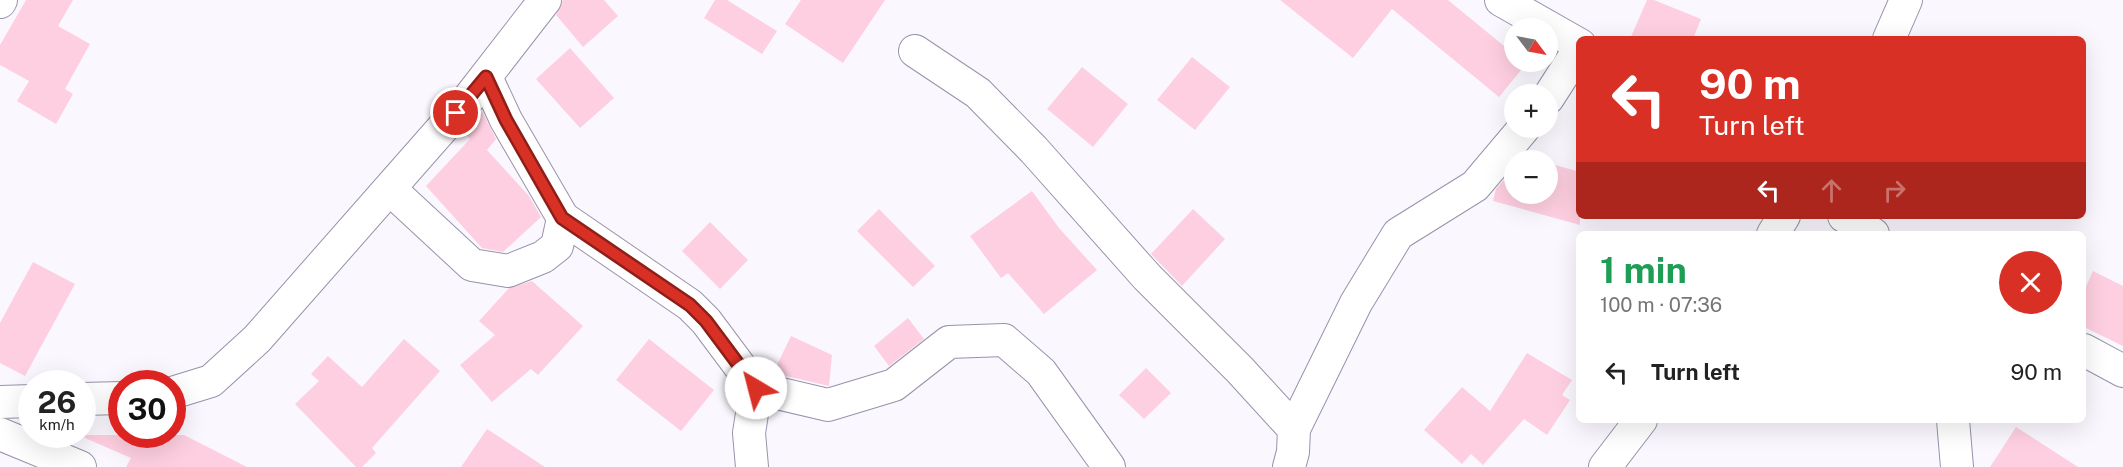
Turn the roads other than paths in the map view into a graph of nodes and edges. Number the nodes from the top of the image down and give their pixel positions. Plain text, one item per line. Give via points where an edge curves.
1 (545, 0) edge
2 (1501, 0) edge
3 (1906, 0) edge
4 (1889, 36) edge
5 (1576, 44) edge
6 (915, 51) dead end
7 (1576, 52) edge
8 (486, 77) junction
9 (1557, 84) edge
10 (1516, 138) edge
11 (390, 189) junction
12 (562, 218) junction
13 (1849, 219) edge
14 (1868, 231) edge
15 (2086, 351) edge
16 (2123, 371) edge
17 (756, 388) junction
18 (186, 389) edge
19 (18, 401) edge
20 (0, 402) edge
21 (1639, 423) edge
22 (1953, 423) edge
23 (1294, 429) junction
24 (0, 434) edge
25 (80, 467) edge
26 (752, 467) edge
27 (1109, 467) edge
28 (1288, 467) edge
29 (1605, 467) edge
30 (1957, 467) edge

1 - 8 street
2 - 5 street
3 - 4 street
6 - 23 street via 978,93
7 - 9 street
8 - 11 street
8 - 12 street
10 - 23 street via 1475,186 1398,234 1356,303
11 - 12 street via 472,265 507,272 543,257 557,246
11 - 18 street via 257,339 212,381
12 - 17 street via 690,305
13 - 14 street
15 - 16 street
17 - 26 street via 748,433
17 - 27 street via 828,405 894,385 949,342 1004,340 1041,372
19 - 20 street
21 - 29 street
22 - 30 street
23 - 28 street
24 - 25 street

